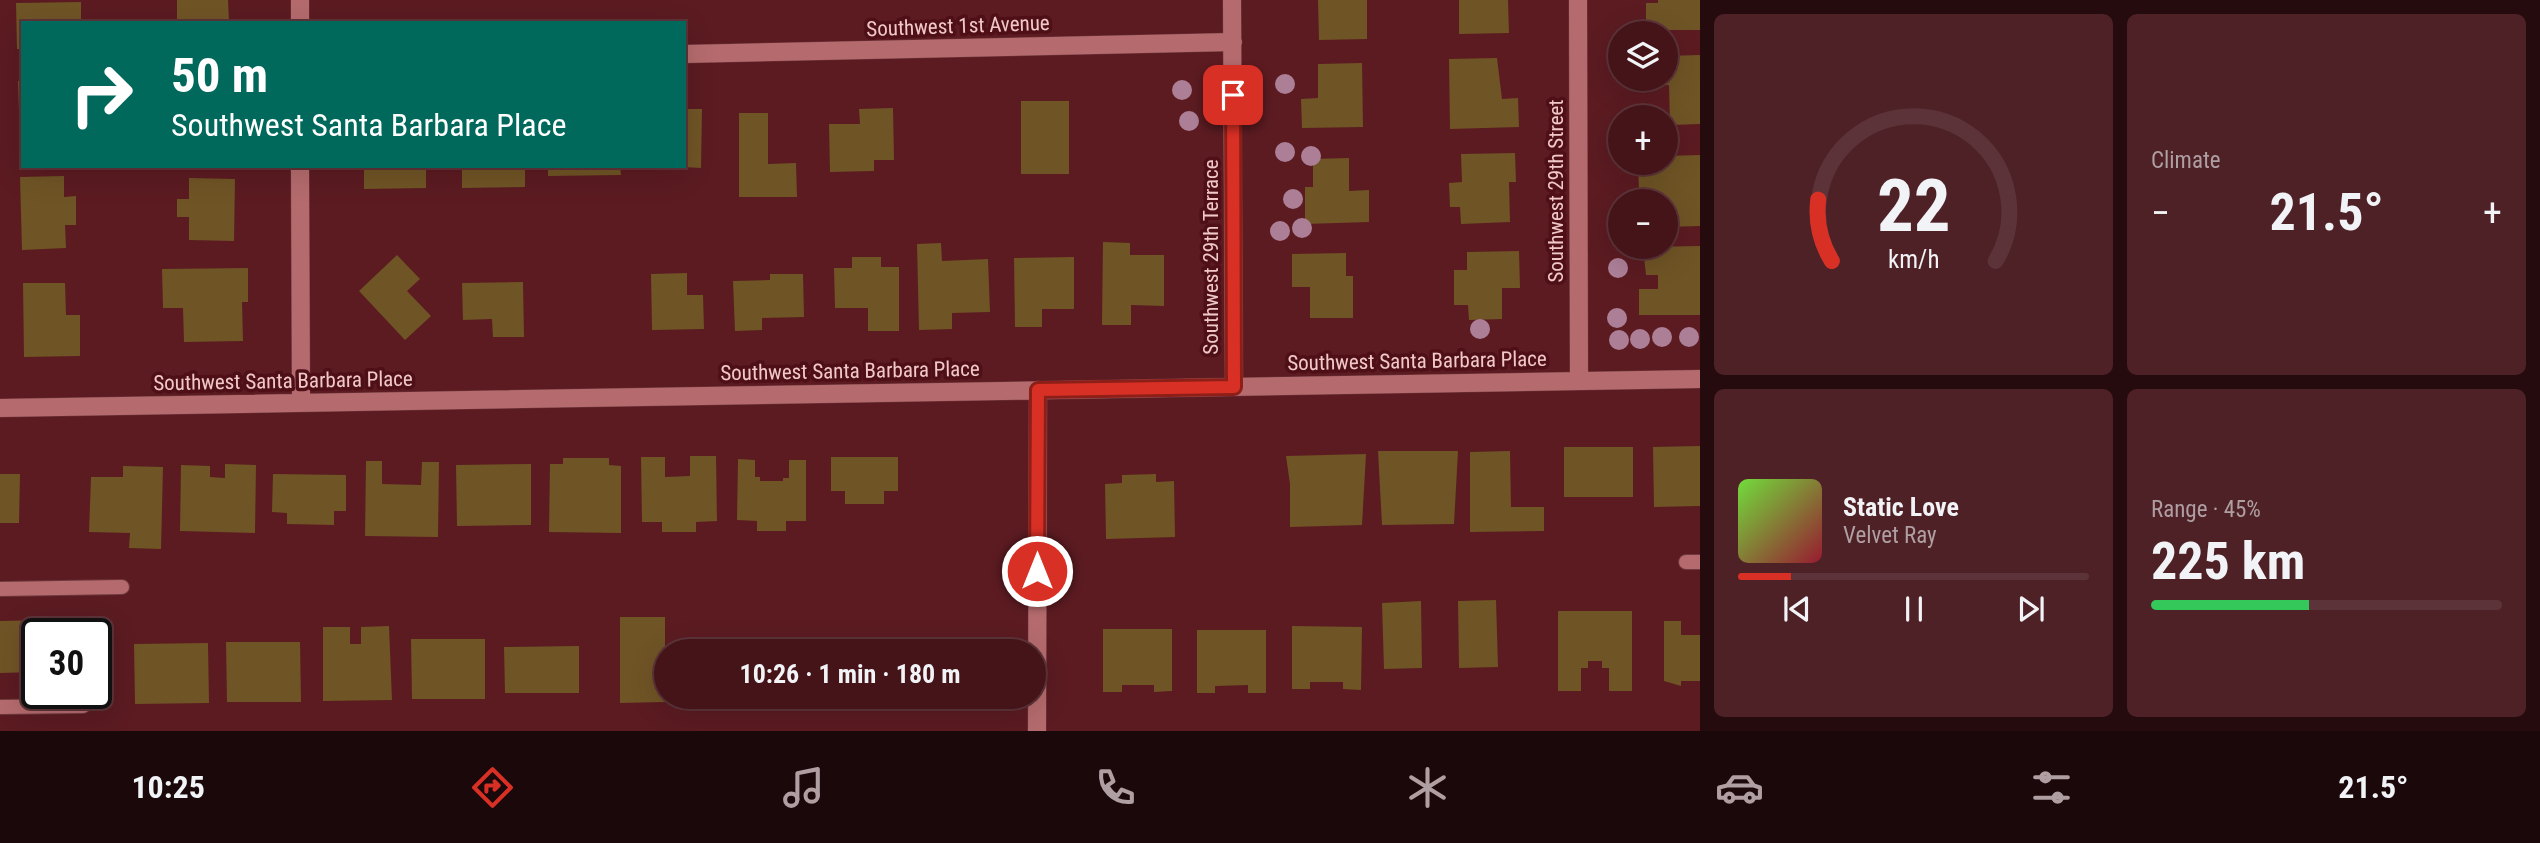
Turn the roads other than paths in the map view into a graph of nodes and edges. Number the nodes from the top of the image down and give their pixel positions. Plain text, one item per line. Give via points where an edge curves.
1 (300, 0) edge
2 (1232, 0) edge
3 (1578, 0) edge
4 (300, 21) edge
5 (1233, 42) junction
6 (686, 54) edge
7 (300, 168) edge
8 (1700, 379) edge
9 (1579, 381) junction
10 (1234, 387) junction
11 (1038, 390) junction
12 (301, 402) junction
13 (0, 408) edge
14 (122, 587) dead end
15 (0, 589) edge
16 (0, 707) edge
17 (21, 707) edge
18 (1037, 731) edge

1 - 4 street
2 - 5 street, Southwest 29th Terrace
3 - 9 street, Southwest 29th Street
5 - 6 street, Southwest 1st Avenue
5 - 10 street, Southwest 29th Terrace
7 - 12 street
8 - 9 street, Southwest Santa Barbara Place
9 - 10 street, Southwest Santa Barbara Place
10 - 11 street, Southwest Santa Barbara Place
11 - 12 street, Southwest Santa Barbara Place
11 - 18 street
12 - 13 street, Southwest Santa Barbara Place
14 - 15 lane
16 - 17 lane

